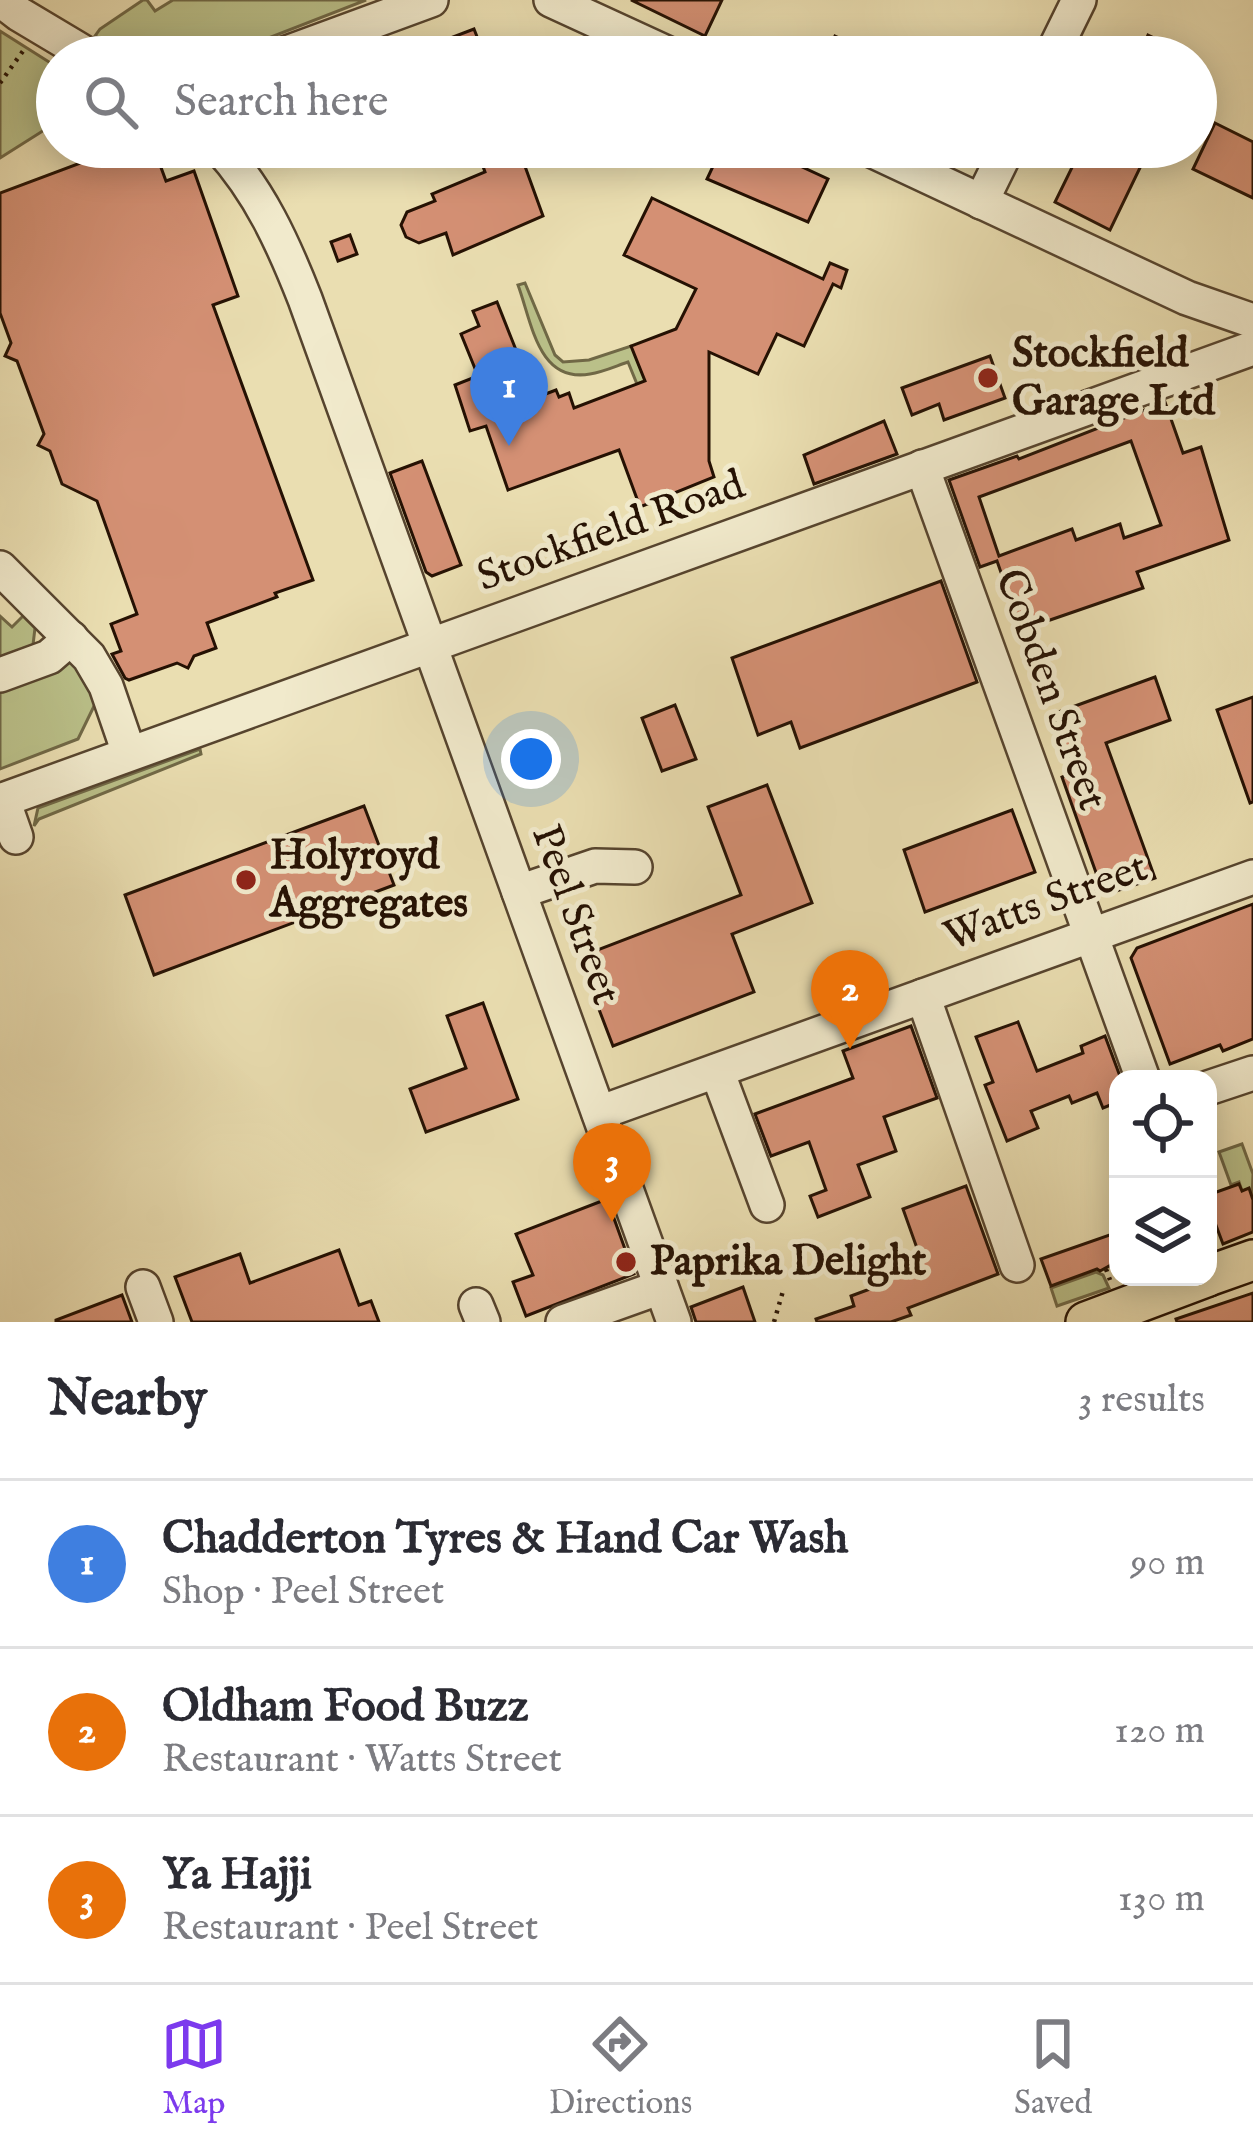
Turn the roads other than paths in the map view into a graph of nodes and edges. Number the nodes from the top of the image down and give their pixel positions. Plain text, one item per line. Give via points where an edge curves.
1 (2, 0) edge
2 (431, 0) edge
3 (551, 0) edge
4 (1079, 0) edge
5 (55, 36) edge
6 (333, 36) edge
7 (629, 36) edge
8 (1062, 36) edge
9 (236, 168) edge
10 (909, 168) edge
11 (998, 168) edge
12 (981, 202) junction
13 (1253, 321) edge
14 (1253, 348) edge
15 (922, 467) junction
16 (0, 568) edge
17 (71, 638) junction
18 (430, 645) junction
19 (0, 675) edge
20 (129, 753) junction
21 (1, 801) edge
22 (16, 837) dead end
23 (634, 867) dead end
24 (1253, 877) edge
25 (519, 892) junction
26 (1090, 935) junction
27 (923, 995) junction
28 (1140, 1070) edge
29 (717, 1071) junction
30 (1253, 1073) edge
31 (1217, 1085) edge
32 (599, 1113) junction
33 (766, 1205) dead end
34 (1253, 1260) edge
35 (1017, 1265) dead end
36 (1217, 1271) edge
37 (1176, 1286) edge
38 (143, 1287) dead end
39 (661, 1287) junction
40 (155, 1322) edge
41 (563, 1322) edge
42 (674, 1322) edge
43 (1086, 1322) edge

1 - 5 street
2 - 6 street
3 - 7 street
4 - 8 street
9 - 18 street, Peel Street via 287,252
10 - 12 street
11 - 12 street
12 - 13 street
14 - 15 street, Stockfield Road
15 - 18 street, Stockfield Road
15 - 26 street, Cobden Street
16 - 17 street
17 - 19 street via 49,657
17 - 20 street via 100,672
18 - 20 street, Stockfield Road
18 - 25 street, Peel Street
20 - 21 street, Stockfield Road
21 - 22 street
23 - 25 street via 595,866
24 - 26 street, Watts Street
25 - 32 street, Peel Street
26 - 27 street, Watts Street
26 - 28 street, Cobden Street
27 - 29 street, Watts Street
27 - 35 street
29 - 32 street, Watts Street
29 - 33 street
30 - 31 street
32 - 39 street, Peel Street
34 - 36 main road
37 - 43 main road
38 - 40 street
39 - 41 street
39 - 42 street, Peel Street

